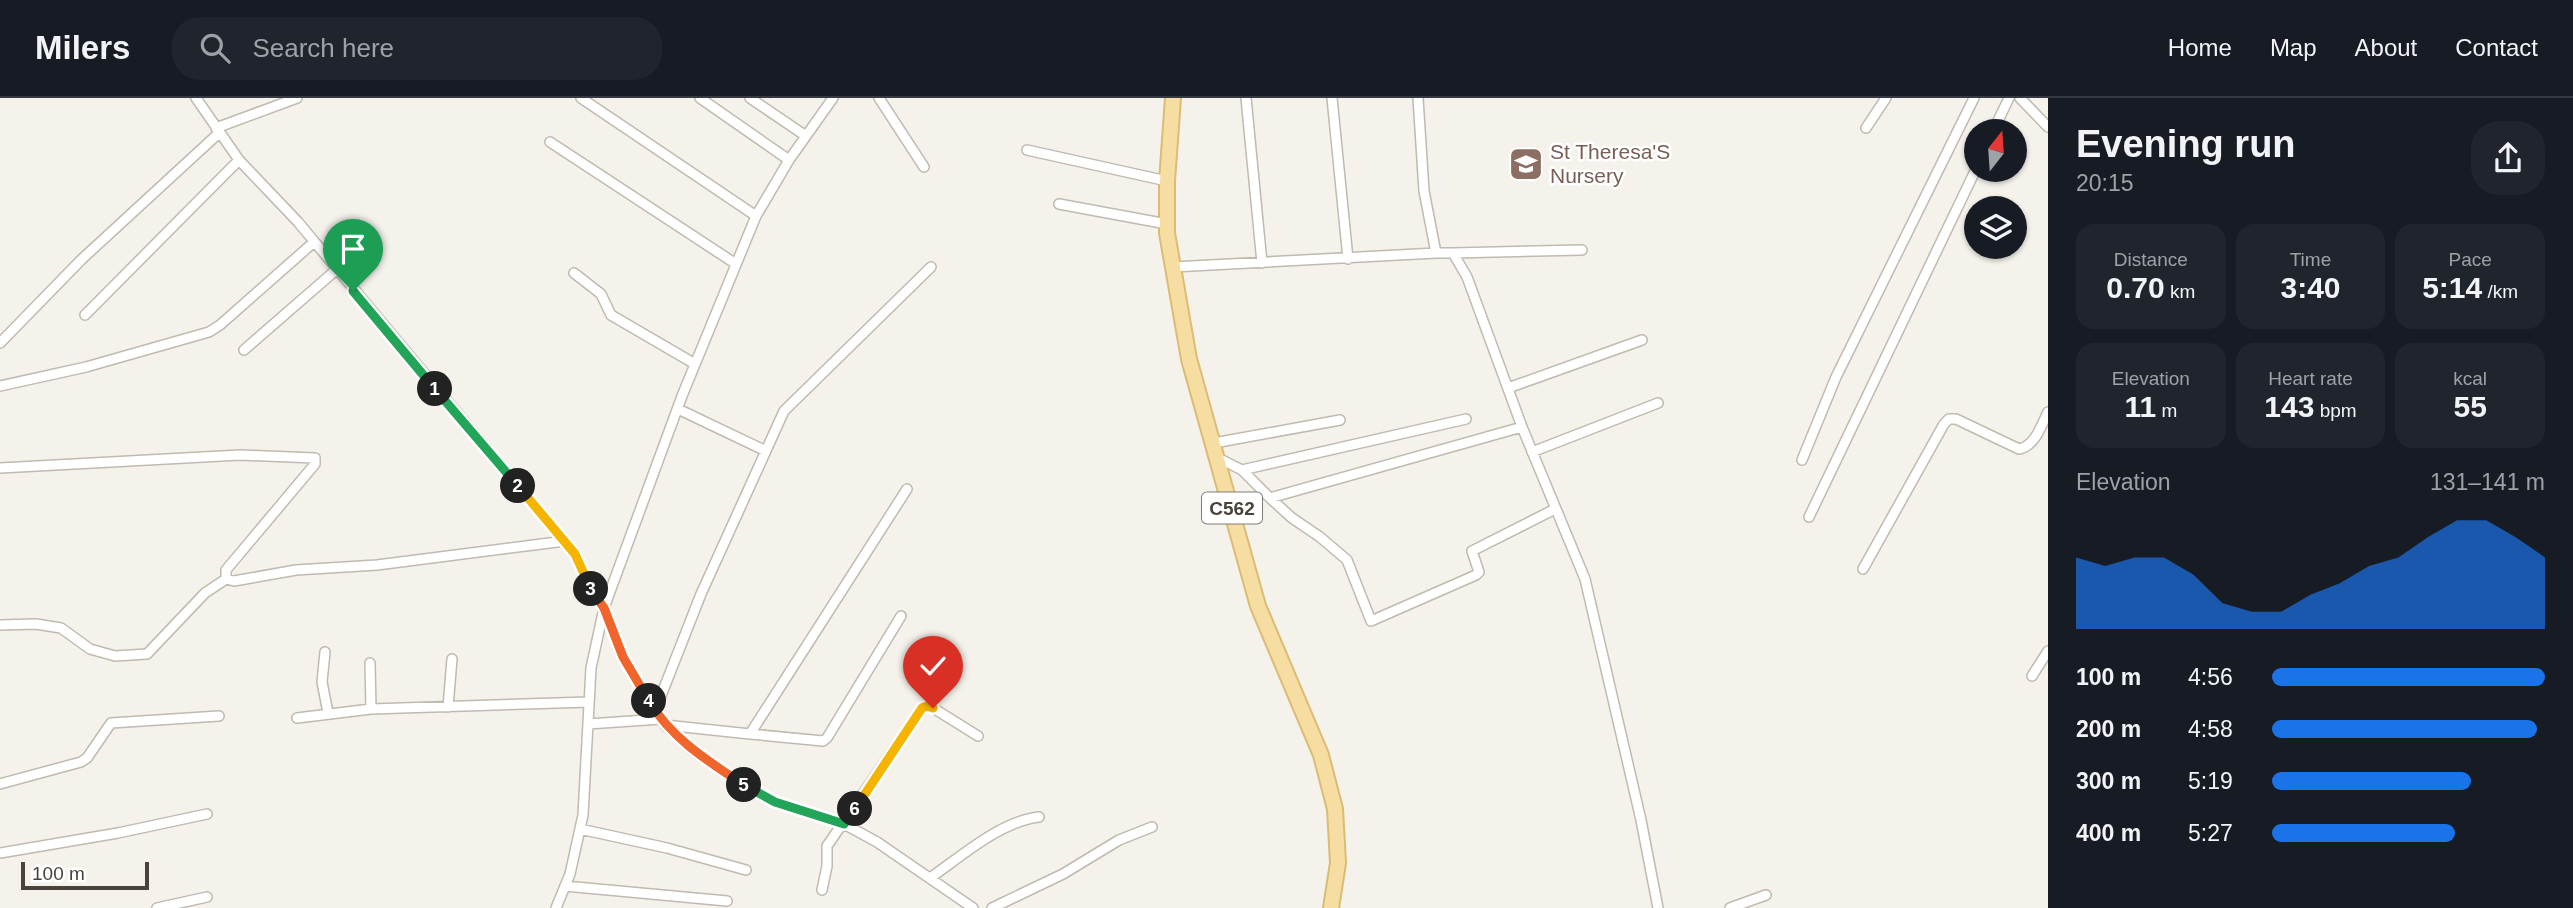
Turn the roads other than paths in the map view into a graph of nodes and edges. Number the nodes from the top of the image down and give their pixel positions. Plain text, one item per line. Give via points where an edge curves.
1 (196, 98) edge
2 (297, 98) edge
3 (582, 98) edge
4 (700, 98) edge
5 (750, 98) edge
6 (833, 98) edge
7 (879, 98) edge
8 (1173, 98) edge
9 (1247, 98) edge
10 (1332, 98) edge
11 (1418, 98) edge
12 (1886, 98) edge
13 (1974, 98) edge
14 (2009, 98) edge
15 (2020, 98) edge
16 (1999, 119) edge
17 (2048, 127) edge
18 (1866, 128) dead end
19 (218, 131) junction
20 (806, 136) junction
21 (550, 142) dead end
22 (1027, 150) dead end
23 (239, 160) junction
24 (789, 160) junction
25 (924, 167) dead end
26 (1167, 181) junction
27 (1970, 182) edge
28 (1059, 204) dead end
29 (756, 216) junction
30 (1167, 223) junction
31 (314, 242) junction
32 (1582, 250) dead end
33 (1436, 253) junction
34 (1453, 253) junction
35 (1348, 259) junction
36 (1262, 263) junction
37 (736, 264) junction
38 (931, 267) dead end
39 (1173, 267) junction
40 (336, 271) junction
41 (574, 273) dead end
42 (85, 314) dead end
43 (1642, 340) dead end
44 (0, 343) edge
45 (244, 350) dead end
46 (695, 364) junction
47 (0, 386) edge
48 (1508, 388) junction
49 (1658, 403) dead end
50 (678, 409) junction
51 (2048, 412) edge
52 (1466, 419) dead end
53 (1340, 420) dead end
54 (1522, 427) junction
55 (1214, 443) junction
56 (766, 451) junction
57 (1532, 452) junction
58 (1218, 458) junction
59 (1802, 460) dead end
60 (0, 468) edge
61 (1242, 470) junction
62 (907, 489) dead end
63 (1270, 498) junction
64 (1555, 509) junction
65 (1809, 517) dead end
66 (565, 541) junction
67 (1863, 569) dead end
68 (226, 579) junction
69 (604, 608) junction
70 (901, 616) dead end
71 (0, 625) edge
72 (2048, 651) edge
73 (325, 652) dead end
74 (452, 659) dead end
75 (370, 663) dead end
76 (2032, 677) dead end
77 (589, 702) junction
78 (448, 707) junction
79 (371, 709) junction
80 (328, 713) junction
81 (219, 716) dead end
82 (297, 718) dead end
83 (661, 718) junction
84 (588, 724) junction
85 (750, 734) junction
86 (978, 736) dead end
87 (0, 784) edge
88 (207, 814) dead end
89 (1039, 817) dead end
90 (844, 824) junction
91 (1152, 827) dead end
92 (580, 829) junction
93 (0, 853) edge
94 (746, 870) dead end
95 (930, 878) junction
96 (565, 886) junction
97 (822, 890) dead end
98 (1766, 895) dead end
99 (207, 897) dead end
100 (727, 901) dead end
101 (157, 908) edge
102 (556, 908) edge
103 (973, 908) edge
104 (992, 908) edge
105 (1331, 908) edge
106 (1658, 908) edge
107 (1730, 908) edge

1 - 19 street
2 - 19 street
3 - 29 street
4 - 24 street
5 - 20 street
6 - 20 street
7 - 25 street
8 - 26 main road, C562
9 - 36 street
10 - 35 street
11 - 33 street via 1424,191
12 - 18 street
13 - 59 street via 1836,377
14 - 16 street
15 - 17 street
19 - 23 street
19 - 44 street
20 - 24 street
21 - 37 street
22 - 26 street
23 - 31 street
23 - 42 street
24 - 29 street
26 - 30 main road, C562
27 - 65 street
28 - 30 street
29 - 37 street
30 - 39 main road, C562
31 - 40 street
31 - 47 street via 209,332
32 - 34 street
33 - 34 street
33 - 35 street
34 - 48 street via 1467,277
35 - 36 street
36 - 39 street
37 - 46 street
38 - 56 street via 784,411
39 - 55 main road, C562 via 1189,359
40 - 45 street
40 - 66 street
41 - 46 street via 601,294 611,314
43 - 48 street
46 - 50 street
48 - 54 street
49 - 57 street
50 - 56 street
50 - 69 street
51 - 67 street via 2033,441 2019,449 1949,419
52 - 61 street
53 - 55 street
54 - 57 street
54 - 63 street
55 - 58 main road, C562
56 - 83 street via 701,594
57 - 64 street
58 - 61 street
58 - 105 main road, C562 via 1258,606 1321,755 1335,809 1338,863
60 - 68 street via 240,455 315,458 315,464 226,570
61 - 63 street
62 - 85 street
63 - 64 street via 1347,560 1371,621 1476,575 1472,551
64 - 106 street via 1591,602
66 - 68 street
66 - 69 street
68 - 71 street via 205,593 147,654 103,653 61,628
69 - 77 street
69 - 83 street via 623,657
70 - 85 street via 825,740
72 - 76 street
73 - 80 street via 322,682
74 - 78 street
75 - 79 street
77 - 78 street
77 - 84 street
78 - 79 street
79 - 80 street
80 - 82 street
81 - 87 street via 111,723 81,762
83 - 84 street
83 - 85 street
83 - 90 street via 692,750 750,790
84 - 92 street
86 - 90 street via 933,708 922,708
88 - 93 street
89 - 95 street via 1009,824
90 - 95 street
90 - 97 street via 827,846
91 - 104 street
92 - 94 street
92 - 96 street
95 - 103 street
96 - 100 street
96 - 102 street
98 - 107 street
99 - 101 street

